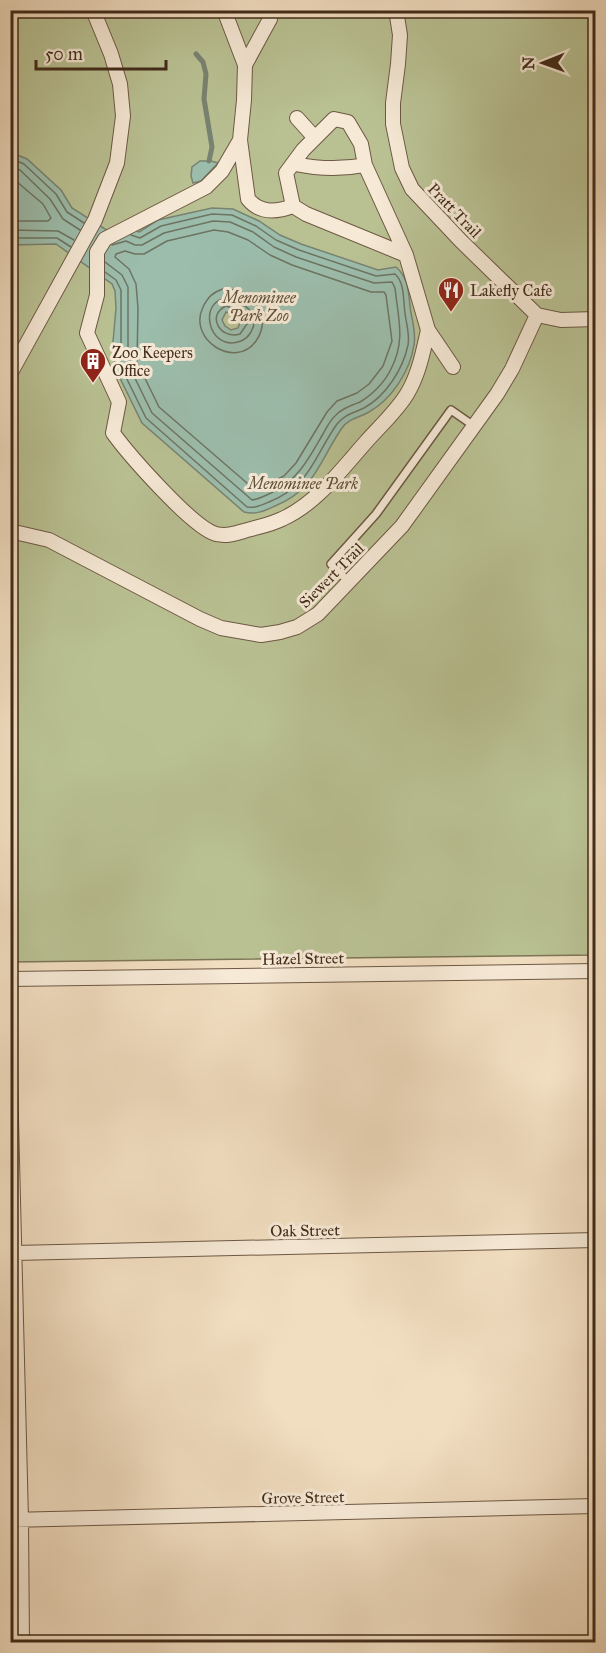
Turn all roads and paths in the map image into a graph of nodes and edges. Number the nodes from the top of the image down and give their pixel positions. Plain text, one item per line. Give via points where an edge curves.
1 (93, 10) edge
2 (224, 10) edge
3 (272, 10) edge
4 (396, 10) edge
5 (245, 65) junction
6 (297, 118) dead end
7 (315, 138) junction
8 (240, 140) junction
9 (295, 164) junction
10 (365, 165) junction
11 (293, 206) junction
12 (406, 255) junction
13 (537, 315) junction
14 (596, 319) edge
15 (428, 330) junction
16 (453, 367) dead end
17 (10, 374) edge
18 (475, 426) junction
19 (10, 531) edge
20 (349, 582) junction
21 (596, 971) edge
22 (10, 979) edge
23 (10, 1080) edge
24 (596, 1240) edge
25 (14, 1253) junction
26 (14, 1371) edge
27 (596, 1506) edge
28 (16, 1520) edge
29 (22, 1642) edge

1 - 17 street via 120,84 123,116 117,163 95,220
2 - 5 street
3 - 5 street
4 - 13 street, Pratt Trail via 400,35 393,124 402,168 412,189 426,205
5 - 8 street
6 - 7 street
7 - 9 street
7 - 10 street via 334,119 348,122 361,144
8 - 11 street via 248,199 253,205 278,212
8 - 15 street via 222,171 206,187 105,239 95,257 97,295 87,333 119,402 113,433 130,456 204,529 215,534 230,536 284,518 313,498 339,472 407,394 419,369
9 - 10 street via 317,169
9 - 11 street via 286,173
10 - 12 street
11 - 12 street
12 - 15 street
13 - 14 street via 561,320
13 - 18 street, Siewert Trail via 512,369
15 - 16 street
18 - 20 street, Siewert Trail via 402,526
18 - 20 lane via 451,410 376,514 331,564
19 - 20 street, Siewert Trail via 49,540 201,619 242,633 261,635 297,627 318,614
21 - 22 street, Hazel Street
23 - 25 street
24 - 25 street, Oak Street
25 - 26 street
26 - 28 street
27 - 28 street, Grove Street
28 - 29 street

